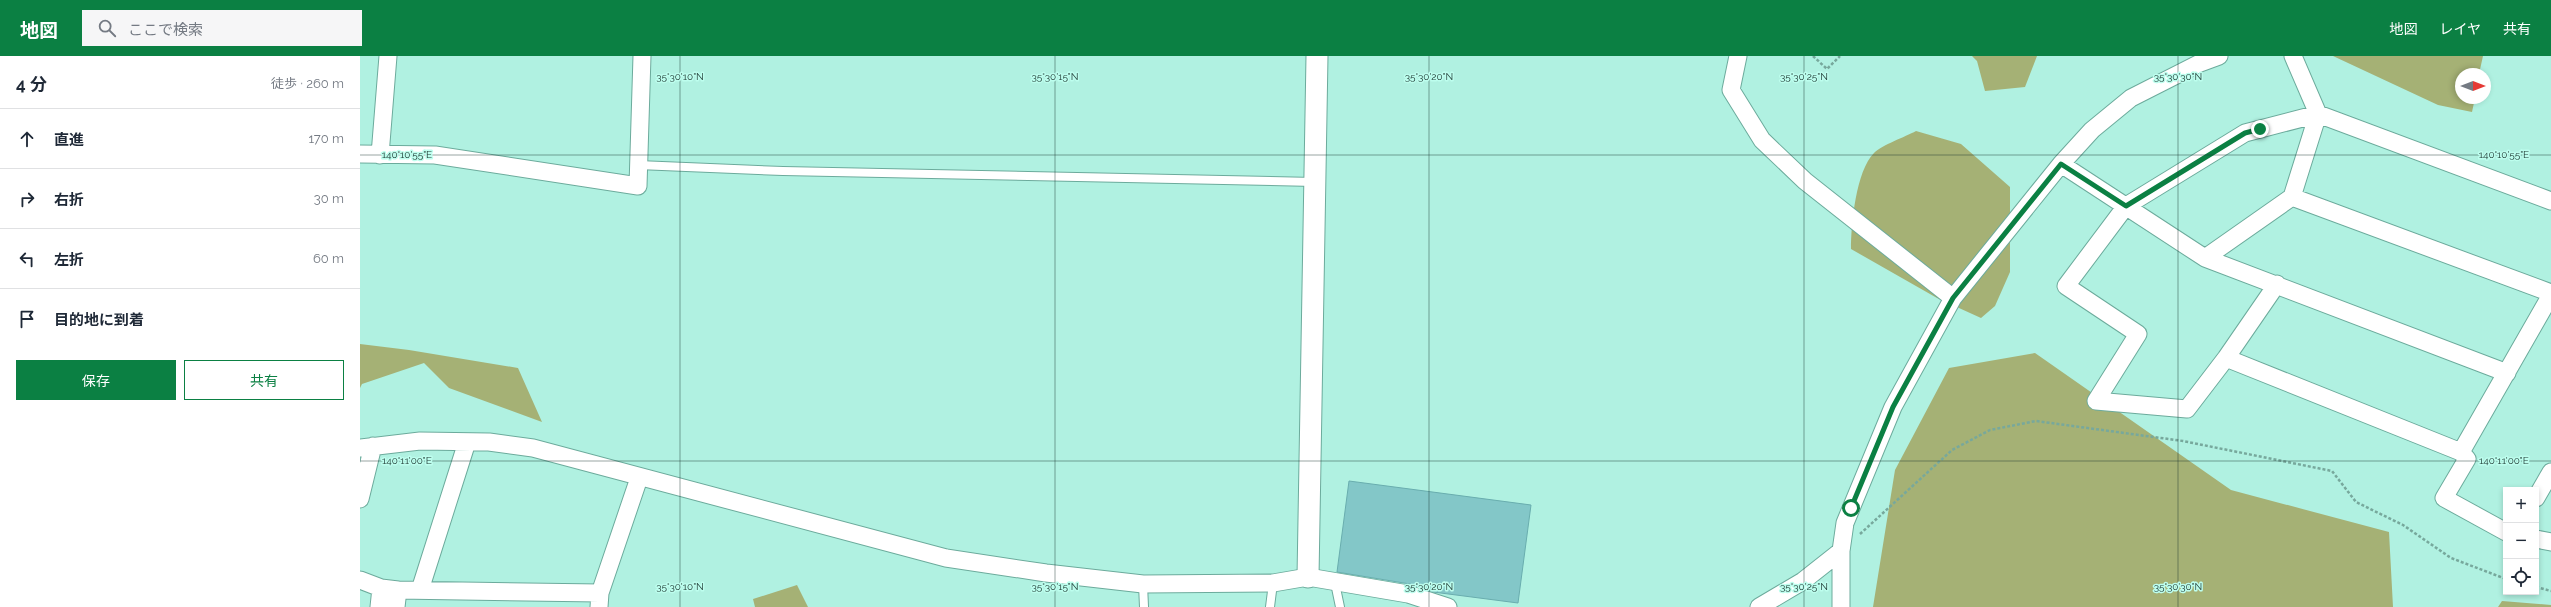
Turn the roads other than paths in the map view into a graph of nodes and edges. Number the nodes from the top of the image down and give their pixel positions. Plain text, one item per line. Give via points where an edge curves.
1 (388, 56) edge
2 (642, 56) edge
3 (1317, 56) edge
4 (1738, 56) edge
5 (2219, 56) edge
6 (2293, 56) edge
7 (2318, 114) junction
8 (360, 154) edge
9 (380, 154) junction
10 (2061, 164) junction
11 (638, 165) junction
12 (1315, 182) junction
13 (2292, 197) junction
14 (2551, 201) edge
15 (2126, 206) junction
16 (2205, 258) junction
17 (2277, 284) junction
18 (2551, 294) edge
19 (1953, 298) junction
20 (2226, 358) junction
21 (2507, 373) junction
22 (467, 442) junction
23 (367, 447) edge
24 (2462, 452) junction
25 (2551, 472) edge
26 (639, 478) junction
27 (2539, 493) edge
28 (360, 499) edge
29 (2503, 530) edge
30 (2539, 540) edge
31 (2551, 542) edge
32 (1841, 551) junction
33 (1308, 577) junction
34 (360, 580) edge
35 (1273, 583) junction
36 (1335, 583) junction
37 (1143, 584) junction
38 (389, 589) junction
39 (420, 590) junction
40 (599, 600) edge
41 (379, 607) edge
42 (396, 607) edge
43 (1144, 607) edge
44 (1270, 607) edge
45 (1340, 607) edge
46 (1448, 607) edge
47 (1759, 607) edge
48 (1841, 607) edge

1 - 9 street
2 - 11 street
3 - 12 street
4 - 19 street via 1731,90 1762,140 1805,181
5 - 10 street via 2131,98 2092,130
6 - 7 street
7 - 13 street
7 - 14 street
7 - 15 street via 2245,133
8 - 9 street
9 - 11 street via 435,155 638,186
10 - 15 street
10 - 19 street
11 - 12 lane via 783,171
12 - 33 street
13 - 16 street
13 - 18 street
15 - 16 street
15 - 20 street via 2066,286 2138,334 2096,401 2188,409
16 - 17 street
17 - 20 street
17 - 21 street
18 - 21 street
19 - 32 street via 1893,407 1845,522
20 - 24 street
21 - 24 street
22 - 23 street via 420,441
22 - 26 street via 533,448
22 - 39 street
23 - 28 street
24 - 29 street via 2467,459 2444,498
25 - 27 street
26 - 37 street via 946,558
26 - 40 street
30 - 31 street
32 - 47 street via 1803,581
32 - 48 street
33 - 35 street
33 - 36 street
34 - 38 street
35 - 37 street
35 - 44 lane
36 - 45 lane
36 - 46 street via 1408,594
37 - 43 lane
38 - 39 street
38 - 41 street
38 - 42 street
39 - 40 street

